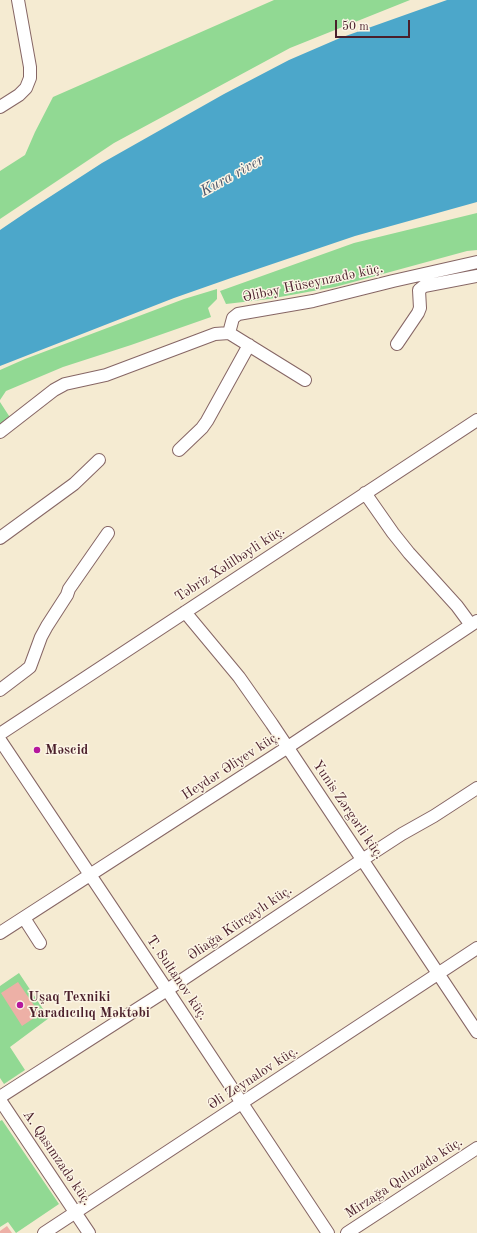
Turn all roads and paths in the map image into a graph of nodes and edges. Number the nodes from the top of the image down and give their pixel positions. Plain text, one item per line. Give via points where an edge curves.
1 (18, 0) edge
2 (0, 107) edge
3 (477, 262) edge
4 (477, 276) edge
5 (229, 333) junction
6 (397, 344) dead end
7 (249, 345) junction
8 (305, 380) dead end
9 (477, 420) edge
10 (0, 432) edge
11 (179, 450) dead end
12 (99, 460) dead end
13 (365, 493) junction
14 (108, 533) dead end
15 (0, 538) edge
16 (184, 612) junction
17 (474, 623) edge
18 (0, 690) edge
19 (0, 734) edge
20 (0, 740) edge
21 (288, 747) junction
22 (477, 788) edge
23 (362, 860) junction
24 (89, 875) junction
25 (24, 918) junction
26 (0, 933) edge
27 (40, 943) dead end
28 (477, 948) edge
29 (438, 974) junction
30 (167, 990) junction
31 (477, 1032) edge
32 (0, 1098) edge
33 (242, 1103) junction
34 (477, 1148) edge
35 (75, 1212) junction
36 (44, 1233) edge
37 (89, 1233) edge
38 (328, 1233) edge
39 (347, 1233) edge

1 - 2 street via 30,78 26,88 19,95
3 - 5 street, Əlibəy Hüseynzadə küç. via 313,301 244,312 233,318
4 - 6 street via 424,286 419,290 418,313
5 - 7 street
5 - 10 street via 215,334 106,375 65,384
7 - 8 street
7 - 11 street via 207,421
9 - 13 street, Təbriz Xəlilbəyli küç.
12 - 15 street via 74,484
13 - 16 street, Təbriz Xəlilbəyli küç.
13 - 17 street via 405,548
14 - 18 street via 47,626 30,667
16 - 19 street, Təbriz Xəlilbəyli küç.
16 - 21 street, Yunis Zərgərli küç. via 239,677
17 - 21 street, Heydər Əliyev küç.
20 - 24 street, T. Sultanov küç.
21 - 23 street, Yunis Zərgərli küç.
21 - 24 street, Heydər Əliyev küç.
22 - 23 street, Əliağa Kürçaylı küç.
23 - 29 street, Yunis Zərgərli küç.
23 - 30 street, Əliağa Kürçaylı küç.
24 - 25 street, Heydər Əliyev küç.
24 - 30 street, T. Sultanov küç.
25 - 26 street, Heydər Əliyev küç.
25 - 27 street
28 - 29 street, Əli Zeynalov küç.
29 - 31 street, Yunis Zərgərli küç.
29 - 33 street, Əli Zeynalov küç.
30 - 32 street, Əliağa Kürçaylı küç.
30 - 33 street, T. Sultanov küç.
32 - 35 street, A. Qasımzadə küç.
33 - 35 street, Əli Zeynalov küç.
33 - 38 street, T. Sultanov küç.
34 - 39 street, Mirzağa Quluzadə küç.
35 - 36 street, Əli Zeynalov küç.
35 - 37 street, A. Qasımzadə küç.

